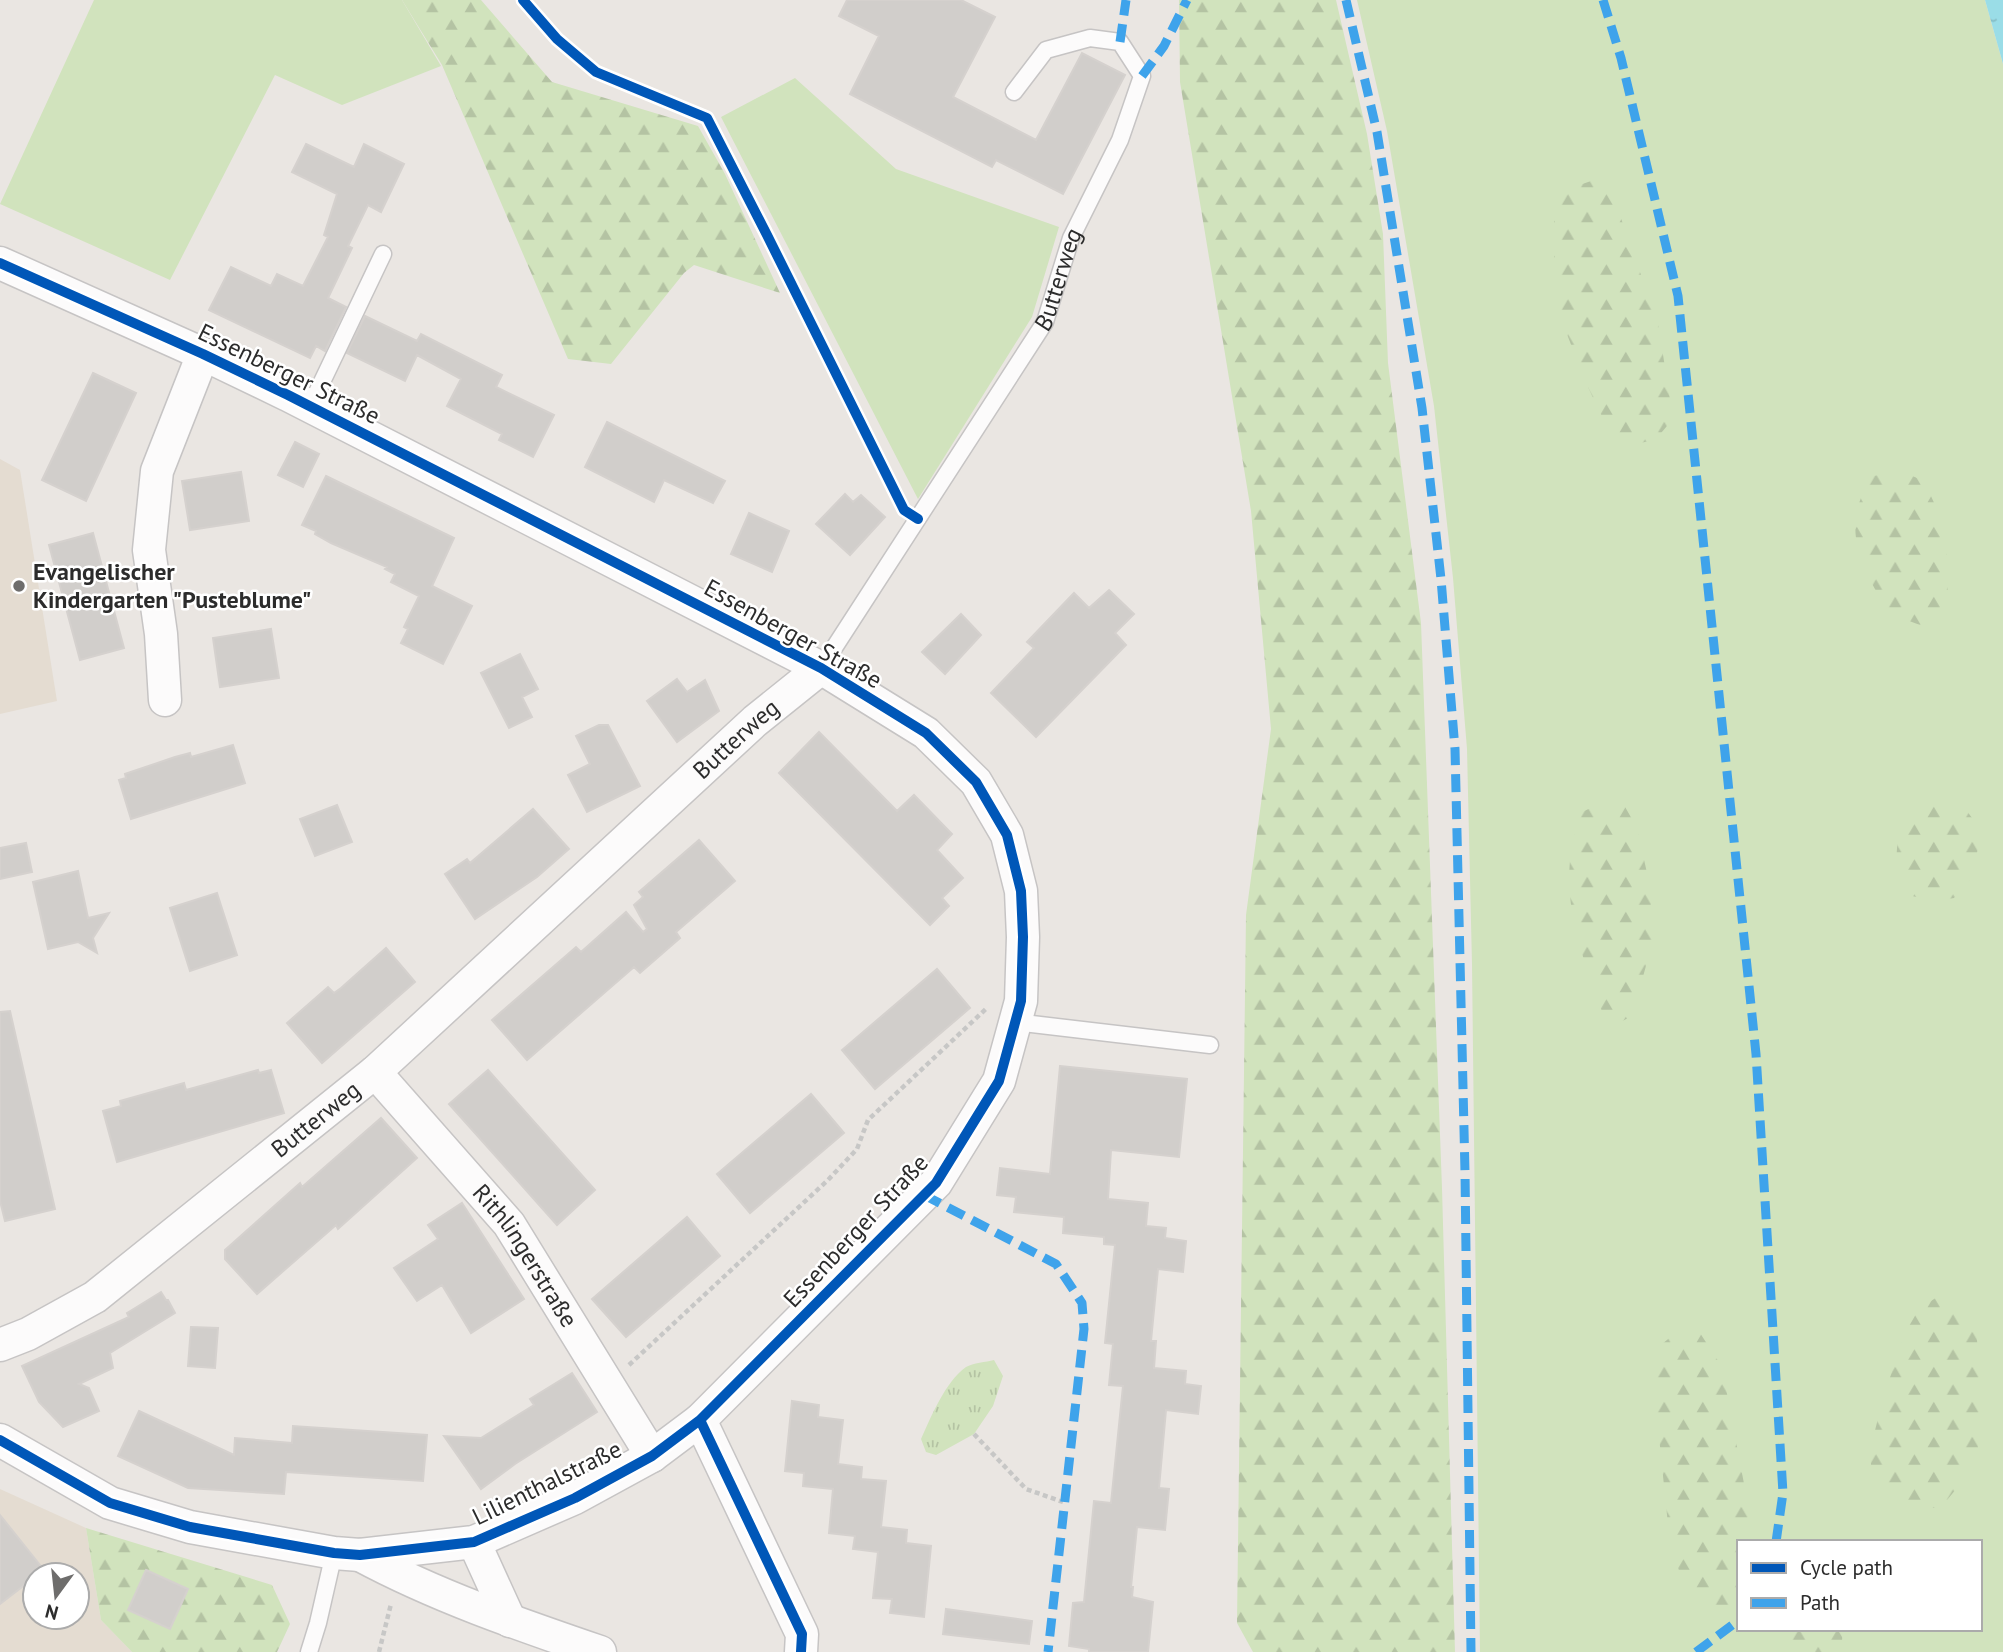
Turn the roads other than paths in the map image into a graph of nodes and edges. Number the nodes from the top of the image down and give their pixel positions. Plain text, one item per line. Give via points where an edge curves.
1 (1014, 92) dead end
2 (383, 254) dead end
3 (0, 263) edge
4 (203, 354) junction
5 (310, 407) junction
6 (821, 668) junction
7 (165, 700) dead end
8 (1015, 1022) junction
9 (1210, 1045) dead end
10 (375, 1072) junction
11 (0, 1345) edge
12 (700, 1420) junction
13 (0, 1440) edge
14 (652, 1456) junction
15 (474, 1542) junction
16 (347, 1554) junction
17 (510, 1621) junction
18 (309, 1652) edge
19 (600, 1652) edge
20 (801, 1652) edge

1 - 6 lane, Butterweg via 1046,50 1090,38 1120,42 1142,76 1120,140 1071,238 1045,322
2 - 5 lane
3 - 4 street, Essenberger Straße
4 - 5 street, Essenberger Straße
4 - 7 street, Essenberger Straße via 157,471 149,550
5 - 6 street, Essenberger Straße
6 - 8 street, Essenberger Straße via 926,733 976,782 1007,835 1021,891 1023,937 1021,1001
6 - 10 street, Butterweg via 755,720
8 - 9 lane
8 - 12 street, Essenberger Straße via 999,1081 936,1182
10 - 11 street, Butterweg via 95,1297
10 - 14 street, Rithlingerstraße via 509,1224
12 - 14 street, Lilienthalstraße
12 - 20 street via 802,1634
13 - 16 street, Lilienthalstraße via 110,1503 190,1527
14 - 15 street, Lilienthalstraße via 575,1498
15 - 16 street, Lilienthalstraße
15 - 17 street, Lilienthalstraße
16 - 17 street, Lilienthalstraße
16 - 18 lane
17 - 19 street, Lilienthalstraße

